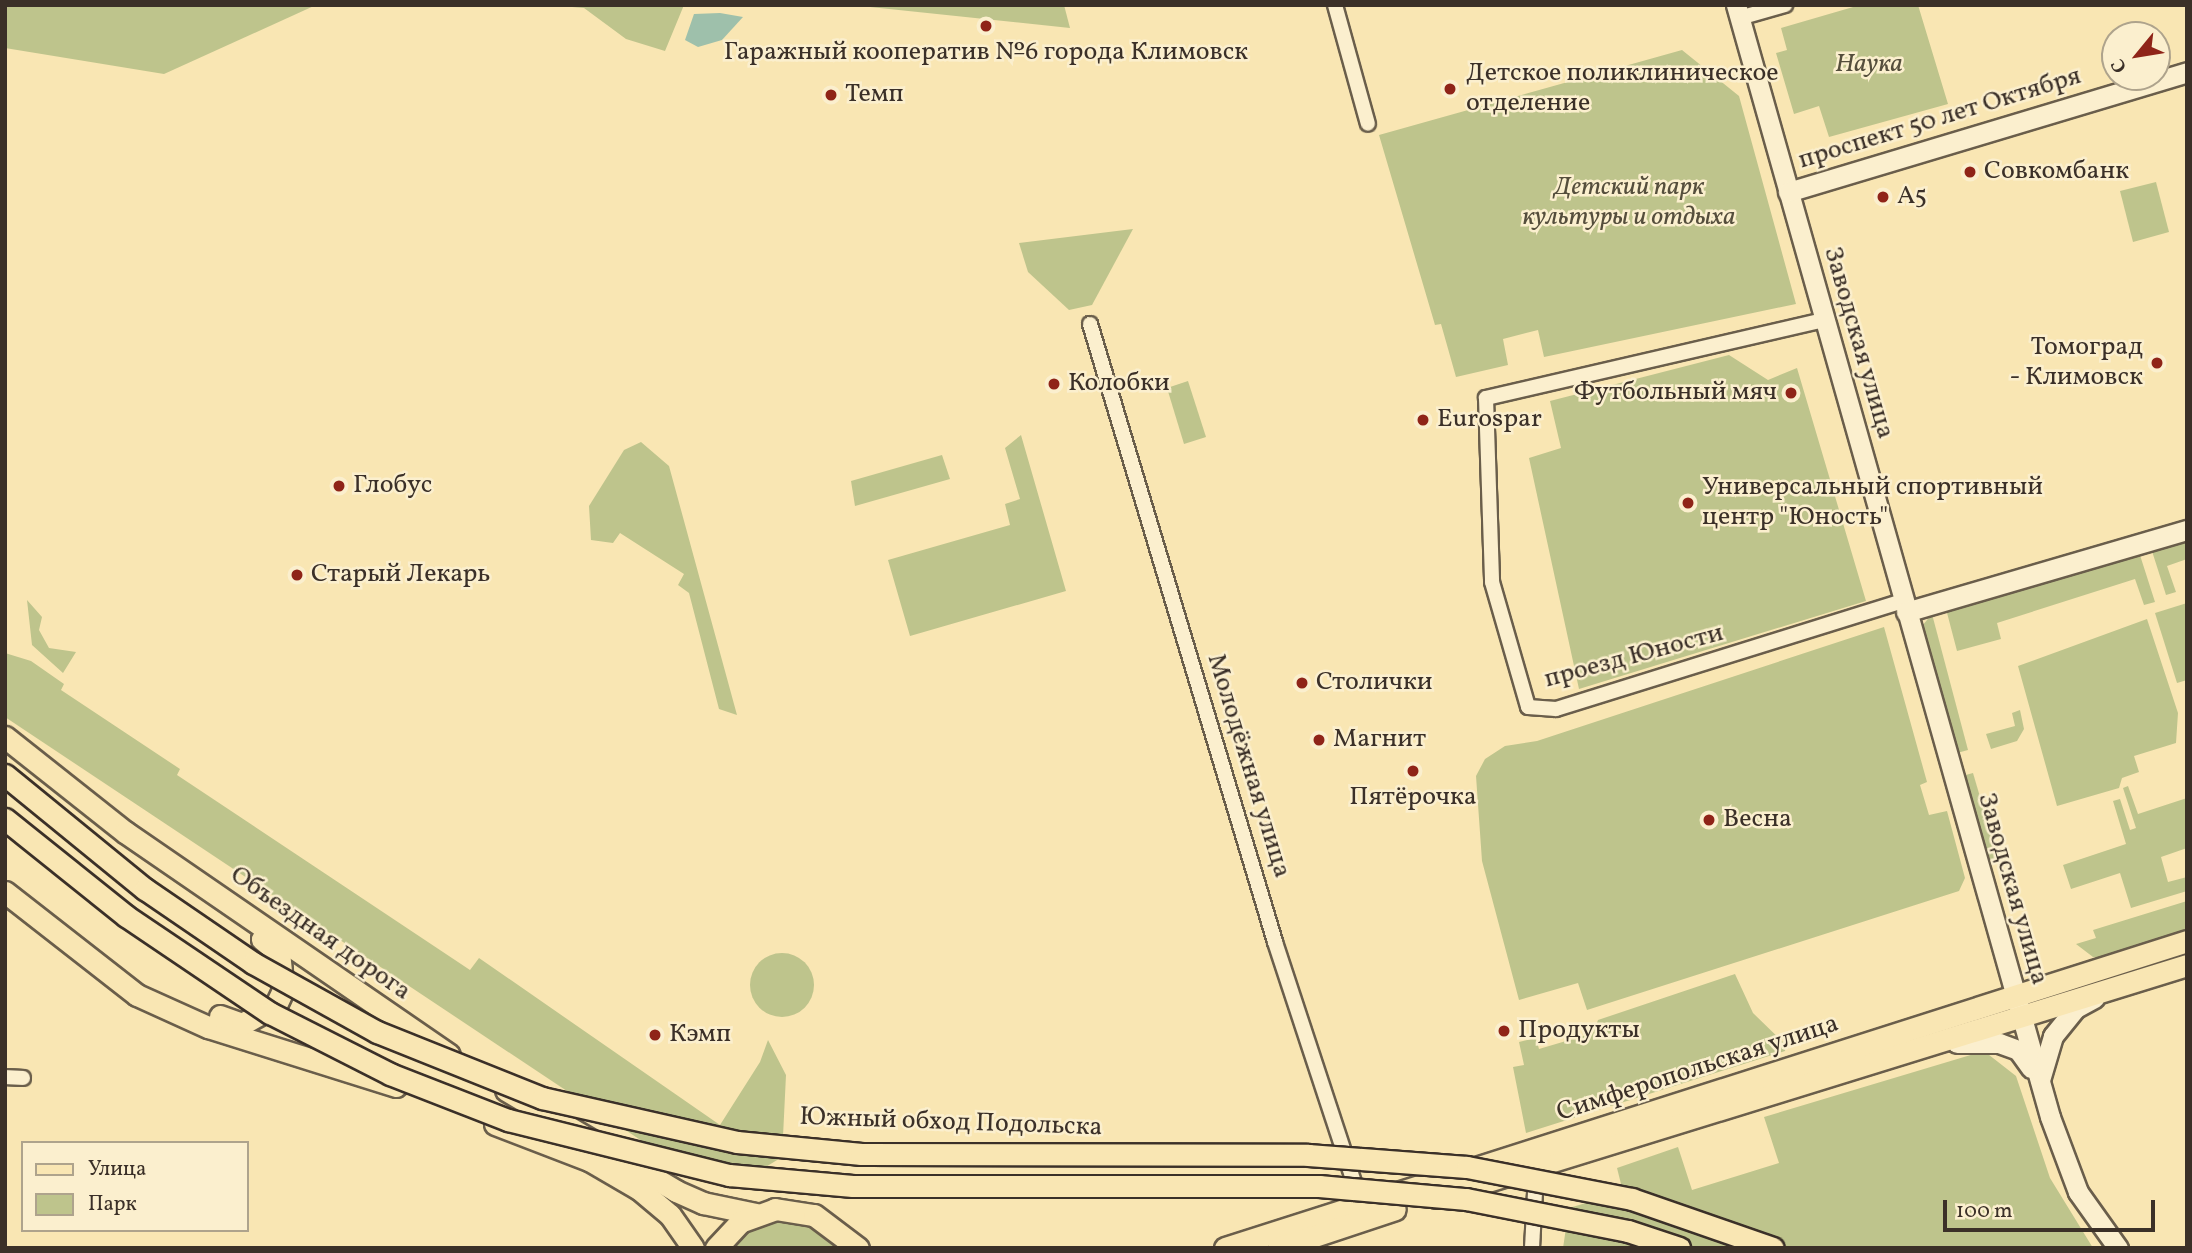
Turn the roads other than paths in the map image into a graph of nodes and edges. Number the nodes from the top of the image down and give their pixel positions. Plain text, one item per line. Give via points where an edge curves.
1 (1335, 5) edge
2 (1785, 5) edge
3 (1737, 12) edge
4 (2187, 72) edge
5 (1368, 124) dead end
6 (1788, 192) junction
7 (1824, 320) junction
8 (1090, 324) dead end
9 (2187, 530) edge
10 (1904, 607) junction
11 (5, 737) edge
12 (5, 775) edge
13 (5, 820) edge
14 (196, 883) junction
15 (5, 892) edge
16 (26, 910) junction
17 (2187, 942) edge
18 (2187, 965) edge
19 (2111, 989) junction
20 (2015, 996) junction
21 (2021, 1018) junction
22 (1919, 1048) junction
23 (5, 1077) edge
24 (23, 1078) dead end
25 (2039, 1081) junction
26 (1534, 1167) junction
27 (1364, 1212) junction
28 (756, 1214) junction
29 (851, 1245) edge
30 (693, 1248) edge
31 (716, 1248) edge
32 (1226, 1248) edge
33 (1278, 1248) edge
34 (1532, 1248) edge
35 (1679, 1248) edge
36 (1773, 1248) edge
37 (2118, 1248) edge

1 - 5 street
2 - 3 street
3 - 6 main road, Заводская улица
4 - 6 main road, проспект 50 лет Октября
6 - 7 main road, Заводская улица
7 - 10 main road, Заводская улица
7 - 10 street, проезд Юности via 1486,398 1492,582 1528,707 1556,709
8 - 27 street, Молодёжная улица via 1275,942
9 - 10 main road
10 - 20 main road, Заводская улица
11 - 14 main road, Объездная дорога
12 - 36 main road, Южный обход Подольска, bridge via 145,889 253,963 377,1032 542,1098 737,1142 861,1154 1308,1154 1467,1167 1632,1199
13 - 35 main road, bridge via 126,916 270,1013 390,1074 508,1121 729,1175 853,1186 1319,1186 1466,1199 1628,1231
14 - 16 main road via 279,953 283,990 276,1005 243,1024 151,986
14 - 28 main road, Объездная дорога via 401,1025 617,1158 703,1203
15 - 16 main road
16 - 30 main road via 137,995 208,1027 370,1075 589,1160 670,1215
17 - 20 main road, Симферопольская улица
18 - 19 main road, Симферопольская улица
19 - 21 main road, Симферопольская улица
19 - 25 main road via 2076,1008 2053,1035
20 - 21 main road, Заводская улица
20 - 27 main road, Симферопольская улица
21 - 22 main road, Симферопольская улица
21 - 25 main road, Заводская улица
22 - 25 main road via 1983,1040 1999,1043 2018,1050
22 - 26 main road, Симферопольская улица
23 - 24 street
25 - 37 main road via 2078,1192
26 - 27 main road, Симферопольская улица
26 - 34 street via 1539,1180
27 - 32 main road, Симферопольская улица
27 - 33 main road, Симферопольская улица
28 - 29 main road via 785,1209 814,1215
28 - 31 main road via 740,1222

